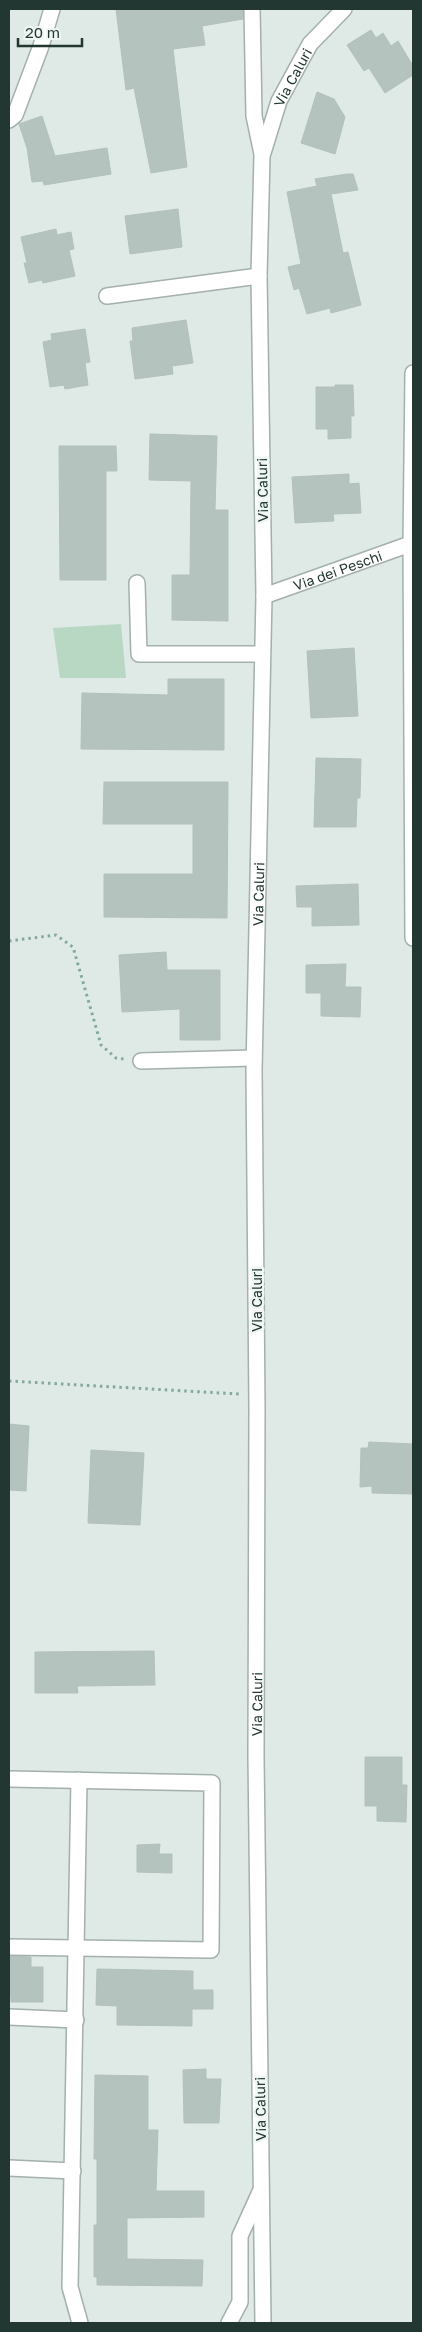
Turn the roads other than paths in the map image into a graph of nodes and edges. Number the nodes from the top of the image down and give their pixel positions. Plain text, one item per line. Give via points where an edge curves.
1 (52, 9) edge
2 (252, 9) edge
3 (344, 9) edge
4 (9, 120) edge
5 (262, 156) junction
6 (259, 276) junction
7 (108, 296) dead end
8 (413, 373) edge
9 (412, 543) edge
10 (137, 584) dead end
11 (264, 596) junction
12 (262, 654) junction
13 (412, 803) edge
14 (413, 938) edge
15 (254, 1058) junction
16 (142, 1061) road end
17 (9, 1779) edge
18 (79, 1780) junction
19 (9, 1947) edge
20 (77, 1950) junction
21 (9, 2017) edge
22 (76, 2020) junction
23 (9, 2168) edge
24 (72, 2171) junction
25 (261, 2188) junction
26 (80, 2323) edge
27 (229, 2323) edge
28 (263, 2323) edge

1 - 4 street via 15,116
2 - 5 street, Via Caluri via 254,116
3 - 5 street, Via Caluri via 310,44 279,101
5 - 6 street, Via Caluri
6 - 7 street
6 - 11 street, Via Caluri
8 - 9 street
9 - 11 street, Via dei Peschi
9 - 13 street
10 - 12 street via 139,654
11 - 12 street, Via Caluri
12 - 15 street, Via Caluri
13 - 14 street
15 - 16 street
15 - 25 street, Via Caluri
17 - 18 street
18 - 20 street
18 - 20 street via 212,1783 211,1950
19 - 20 street
20 - 22 street
21 - 22 street
22 - 24 street
23 - 24 street
24 - 26 street via 70,2287
25 - 27 street via 240,2236 240,2302
25 - 28 street, Via Caluri

